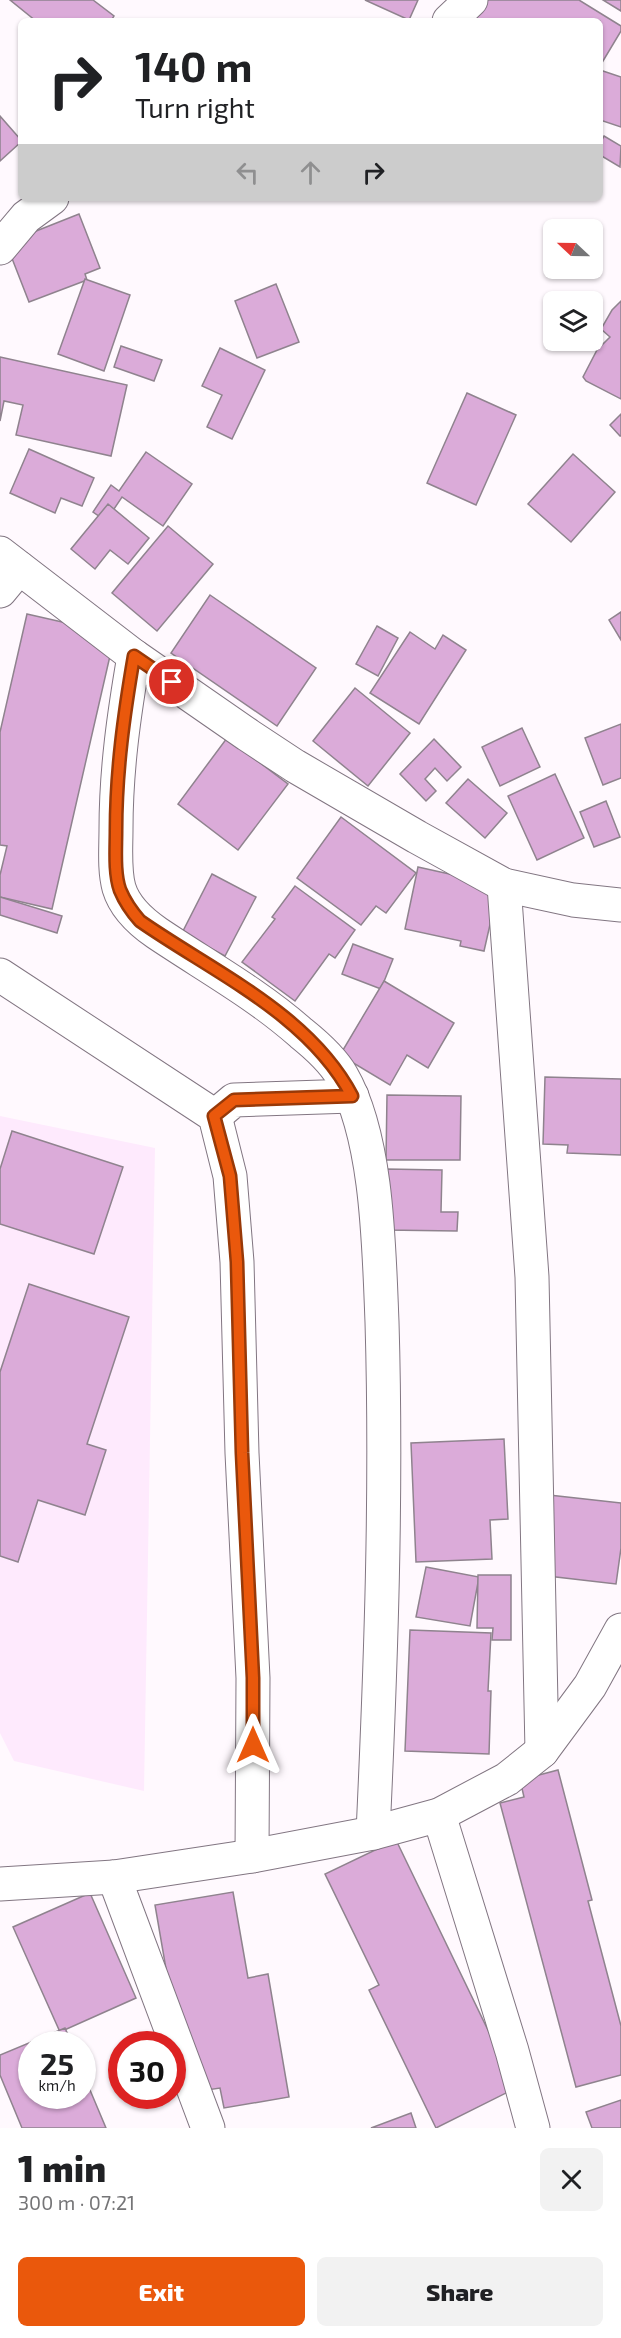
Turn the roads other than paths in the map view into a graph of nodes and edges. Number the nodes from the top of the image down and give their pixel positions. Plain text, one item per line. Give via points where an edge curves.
1 (471, 0) edge
2 (452, 18) edge
3 (48, 201) edge
4 (0, 248) edge
5 (6, 571) edge
6 (134, 656) junction
7 (504, 885) junction
8 (621, 905) edge
9 (0, 975) edge
10 (352, 1096) junction
11 (214, 1116) junction
12 (621, 1630) edge
13 (542, 1751) junction
14 (439, 1815) junction
15 (373, 1833) junction
16 (252, 1856) junction
17 (114, 1877) junction
18 (0, 1884) edge
19 (208, 2128) edge
20 (533, 2128) edge

1 - 2 street
3 - 4 street via 26,217
5 - 6 street
6 - 7 street via 295,766
6 - 10 street via 116,794 116,854 120,889 128,906 157,933 271,1006 320,1049
7 - 8 street via 573,900
7 - 13 street via 532,1277
9 - 11 street
10 - 11 street via 234,1100
10 - 15 street via 364,1134 373,1195 383,1362 382,1650
11 - 16 street via 230,1176 237,1262 253,1678
12 - 13 street via 590,1686
13 - 14 street via 507,1779
14 - 15 street
14 - 20 street
15 - 16 street
16 - 17 street
17 - 18 street
17 - 19 street

